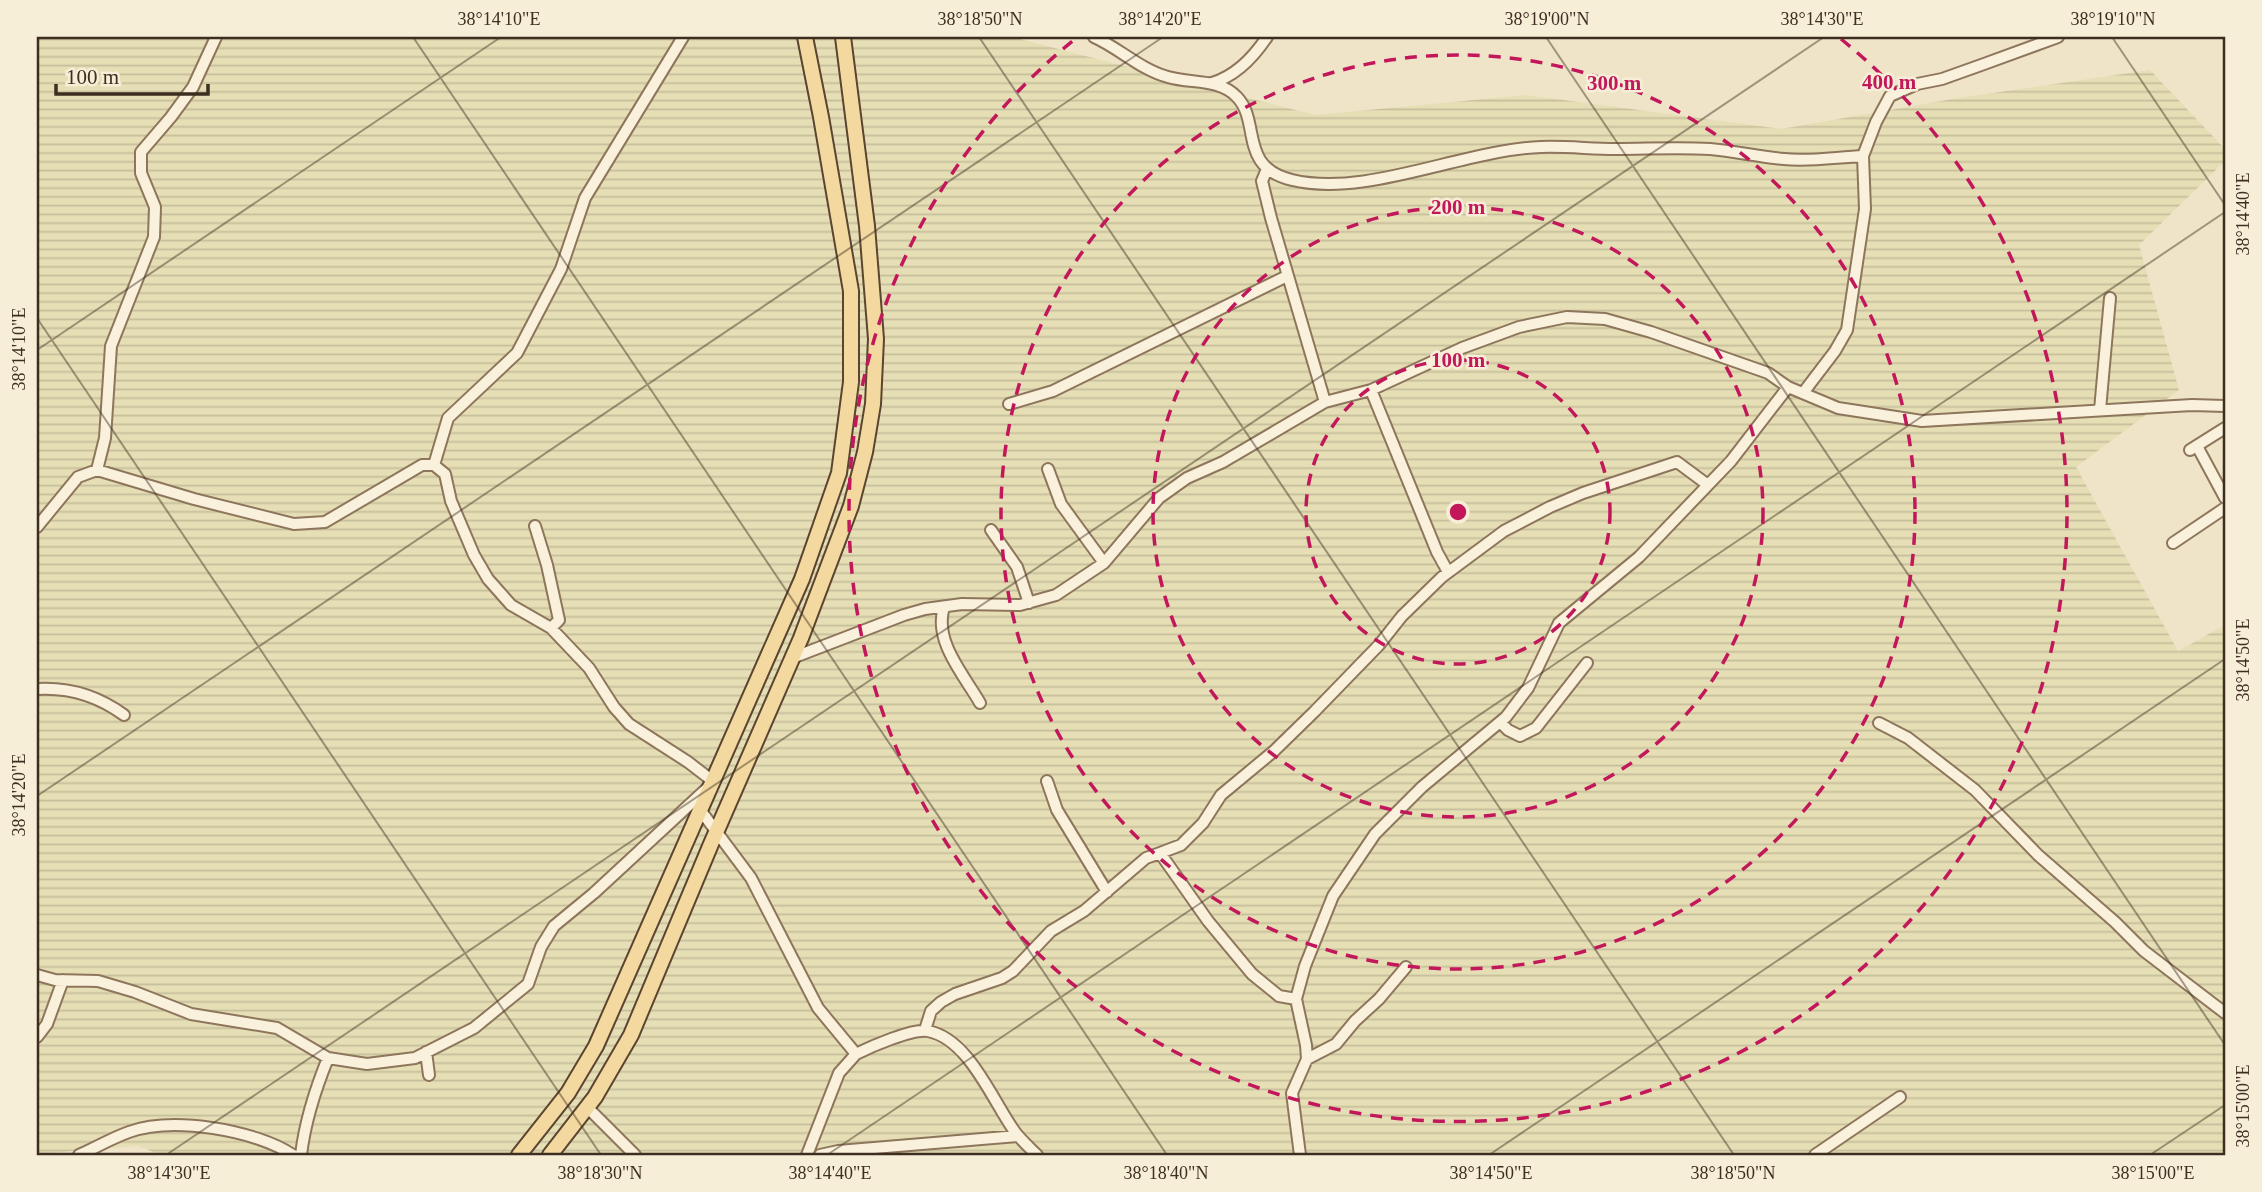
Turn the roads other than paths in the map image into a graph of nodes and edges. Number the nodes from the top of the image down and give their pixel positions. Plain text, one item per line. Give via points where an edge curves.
1 (216, 37) edge
2 (683, 37) edge
3 (805, 37) edge
4 (843, 37) edge
5 (1094, 37) edge
6 (1267, 37) edge
7 (2057, 37) edge
8 (1212, 83) junction
9 (1863, 156) junction
10 (1267, 169) junction
11 (1287, 276) junction
12 (2110, 298) dead end
13 (1788, 387) junction
14 (1371, 390) junction
15 (1802, 393) junction
16 (1325, 402) junction
17 (1009, 404) dead end
18 (2225, 406) edge
19 (2100, 410) junction
20 (2225, 428) edge
21 (434, 465) junction
22 (1048, 469) dead end
23 (97, 470) junction
24 (1708, 485) junction
25 (2225, 498) edge
26 (2225, 508) edge
27 (535, 526) dead end
28 (37, 527) edge
29 (991, 530) dead end
30 (2173, 543) dead end
31 (1104, 563) junction
32 (1448, 572) junction
33 (1029, 603) junction
34 (944, 607) junction
35 (551, 628) junction
36 (792, 658) junction
37 (1587, 663) dead end
38 (37, 689) edge
39 (980, 703) dead end
40 (124, 715) dead end
41 (1500, 722) junction
42 (1879, 723) dead end
43 (1047, 781) dead end
44 (713, 782) junction
45 (701, 811) junction
46 (716, 831) junction
47 (1160, 853) junction
48 (1107, 892) junction
49 (1406, 967) dead end
50 (37, 975) edge
51 (62, 980) junction
52 (1296, 999) junction
53 (2225, 1013) edge
54 (925, 1030) junction
55 (37, 1037) edge
56 (426, 1052) junction
57 (856, 1054) junction
58 (328, 1058) junction
59 (1307, 1059) junction
60 (429, 1075) dead end
61 (1900, 1097) dead end
62 (587, 1107) junction
63 (1018, 1136) junction
64 (79, 1155) edge
65 (293, 1155) edge
66 (301, 1155) edge
67 (519, 1155) edge
68 (550, 1155) edge
69 (635, 1155) edge
70 (807, 1155) edge
71 (821, 1155) edge
72 (1037, 1155) edge
73 (1300, 1155) edge
74 (1815, 1155) edge

1 - 23 street via 193,87 141,152 141,173 155,207 153,237 111,346 105,438
2 - 21 street via 585,198 561,269 517,353 448,418
3 - 44 main road via 851,291 851,382 839,473 803,579
4 - 36 main road via 867,226 876,339 873,404 851,506
5 - 8 street via 1155,73
6 - 8 street via 1239,69
7 - 9 street via 1890,96
8 - 10 street via 1238,98 1256,153
9 - 10 street via 1786,160 1710,149 1541,147 1486,152 1380,178 1328,185 1290,179
9 - 15 street via 1865,209 1847,330
10 - 11 street via 1262,181
11 - 16 street
11 - 17 street via 1052,391
12 - 19 street
13 - 14 street via 1768,373 1651,332 1605,319 1567,317 1519,327 1462,348
13 - 15 street
13 - 24 street
14 - 16 street
14 - 32 street
15 - 19 street via 1838,408 1922,421
16 - 31 street via 1158,498
18 - 19 street
20 - 25 street via 2194,448
21 - 23 street via 422,465 325,522 294,524
21 - 35 street via 445,474 474,555 488,579 511,605
22 - 31 street via 1062,504
23 - 28 street via 78,477
24 - 32 street via 1677,462 1607,485 1504,531
24 - 41 street via 1639,556 1559,623 1528,688
26 - 30 street
27 - 35 street via 559,620
29 - 33 street via 1017,568
31 - 33 street via 1056,595
32 - 47 street via 1314,712 1221,795 1181,845
33 - 34 street
34 - 36 street via 904,615
34 - 39 street via 944,637
35 - 44 street via 589,668 629,724
36 - 46 main road
37 - 41 street via 1536,729 1520,736
38 - 40 street via 60,688 90,696
41 - 52 street via 1422,787 1375,834 1333,897
42 - 53 street via 1908,738 1975,790 2038,855 2144,951
43 - 48 street via 1057,810
44 - 45 main road
44 - 56 street via 554,926 528,984 474,1028
45 - 46 street
45 - 67 main road via 596,1046 568,1093
46 - 57 street via 751,878 818,1008
46 - 62 main road via 631,1035
47 - 48 street via 1146,858
47 - 52 street via 1252,974 1279,996
48 - 54 street via 1051,931 1013,971 941,1002 931,1011
49 - 59 street via 1336,1044
50 - 51 street
51 - 55 street via 47,1024
51 - 58 street via 97,981 191,1014 277,1028
52 - 59 street
54 - 57 street
54 - 63 street via 942,1036 965,1054
56 - 58 street via 415,1058 367,1064
56 - 60 street
57 - 70 street via 839,1073
58 - 66 street via 315,1089
59 - 73 street via 1292,1093
61 - 74 street
62 - 68 main road
62 - 69 street
63 - 71 street
63 - 72 street
64 - 65 street via 130,1131 196,1126 255,1136

